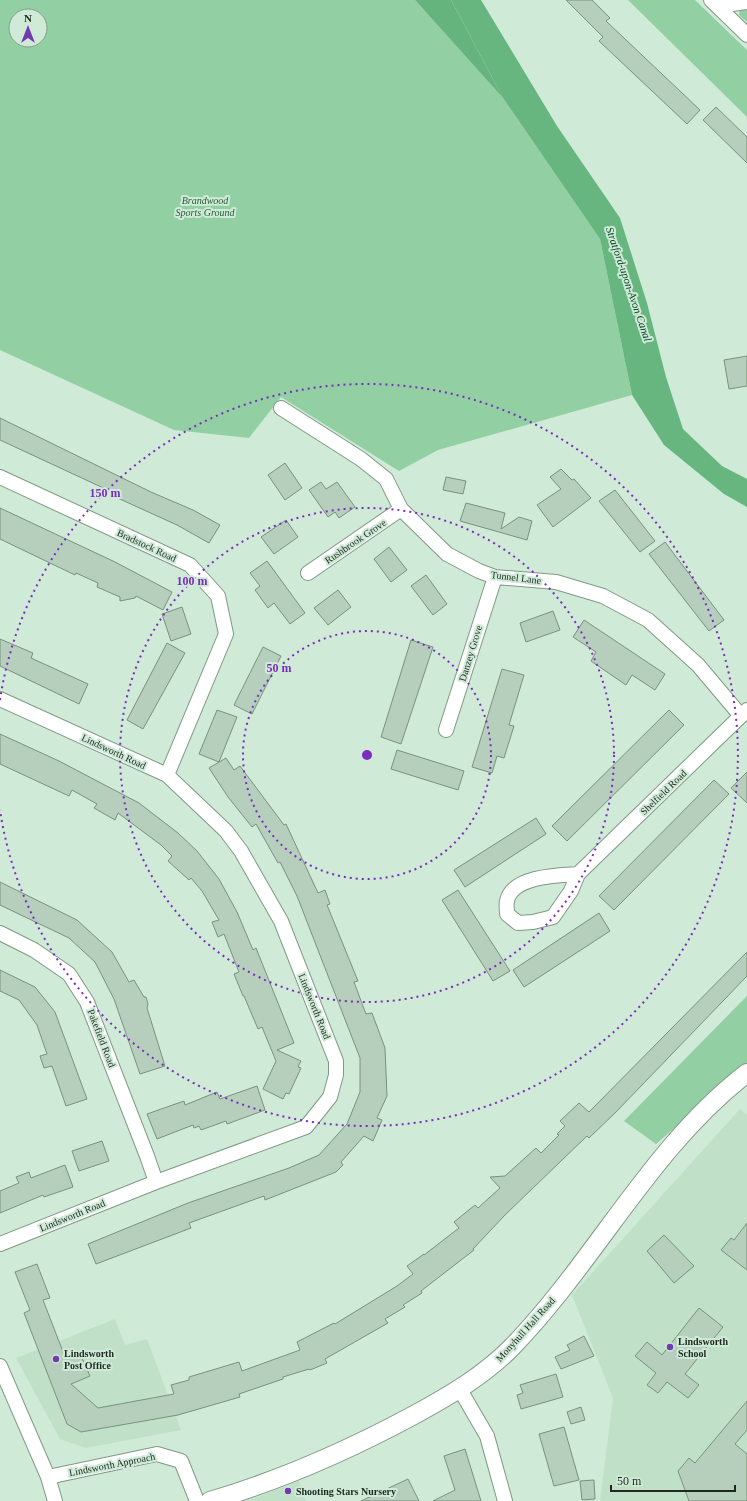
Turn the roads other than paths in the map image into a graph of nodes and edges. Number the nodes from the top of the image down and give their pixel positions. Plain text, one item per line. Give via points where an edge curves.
1 (747, 2) edge
2 (715, 3) edge
3 (747, 35) edge
4 (281, 408) dead end
5 (0, 477) edge
6 (402, 509) junction
7 (308, 573) dead end
8 (495, 576) junction
9 (0, 699) edge
10 (744, 713) edge
11 (446, 730) dead end
12 (167, 775) junction
13 (578, 874) junction
14 (0, 933) edge
15 (747, 1074) edge
16 (156, 1182) junction
17 (0, 1244) edge
18 (0, 1366) edge
19 (459, 1388) junction
20 (48, 1477) junction
21 (55, 1501) edge
22 (197, 1501) edge
23 (210, 1501) edge
24 (506, 1501) edge

1 - 2 street
2 - 3 street
4 - 6 street, Tunnel Lane via 386,478
5 - 12 street, Bradstock Road via 190,565 218,596 226,634
6 - 7 street, Rushbrook Grove
6 - 8 street, Tunnel Lane via 448,554 479,571
8 - 10 street, Tunnel Lane via 563,584 603,596 648,620 698,665
8 - 11 street, Danzey Grove
9 - 12 street, Lindsworth Road
10 - 13 street, Shelfield Road
12 - 16 street, Lindsworth Road via 226,832 263,886 281,921 336,1060 336,1075 330,1097 306,1127
13 - 13 street, Shelfield Road via 546,876 528,881 513,891 506,900 506,914 518,923 553,917
14 - 16 street, Pakefield Road via 34,950 69,974 87,1002
15 - 19 street, Monyhull Hall Road via 724,1091 694,1121 637,1187 593,1248 513,1346 493,1366
16 - 17 street, Lindsworth Road
18 - 20 street
19 - 23 street, Monyhull Hall Road via 393,1426 311,1466 255,1488
19 - 24 street via 487,1436
20 - 21 street
20 - 22 street, Lindsworth Approach via 156,1454 182,1461

